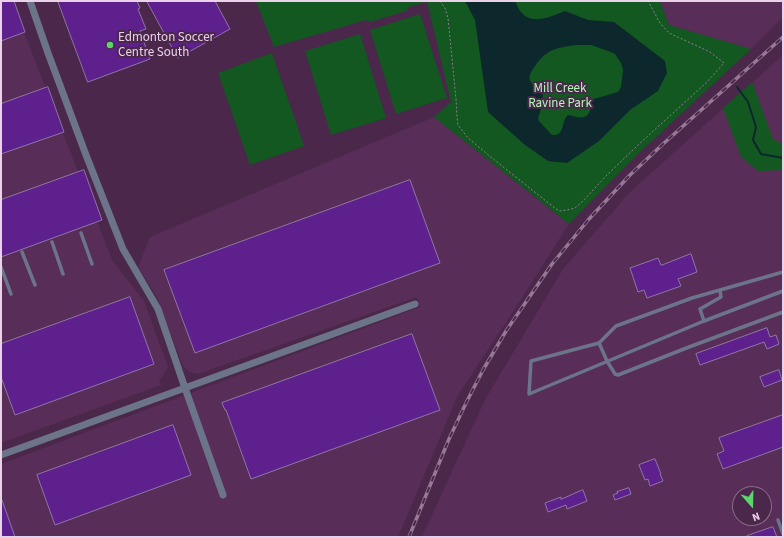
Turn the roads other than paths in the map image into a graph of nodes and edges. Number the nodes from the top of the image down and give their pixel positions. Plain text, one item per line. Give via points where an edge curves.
1 (30, 1) edge
2 (81, 233) dead end
3 (52, 242) dead end
4 (22, 252) dead end
5 (92, 264) dead end
6 (1, 267) edge
7 (783, 272) edge
8 (64, 274) dead end
9 (35, 285) dead end
10 (720, 290) junction
11 (783, 291) edge
12 (11, 294) dead end
13 (415, 304) dead end
14 (783, 312) edge
15 (704, 321) junction
16 (599, 343) junction
17 (607, 361) junction
18 (184, 388) junction
19 (1, 454) edge
20 (223, 495) dead end
21 (778, 520) dead end
22 (783, 534) edge

1 - 18 street via 91,169 123,249 158,309
2 - 5 lane
3 - 8 lane
4 - 9 lane
6 - 12 lane
7 - 10 lane
10 - 15 lane via 721,297 700,309
10 - 16 lane via 616,326
11 - 15 lane
13 - 18 street
14 - 17 lane via 618,375
15 - 17 lane
16 - 17 lane
16 - 17 lane via 531,361 529,394
18 - 19 street
18 - 20 street
21 - 22 lane

